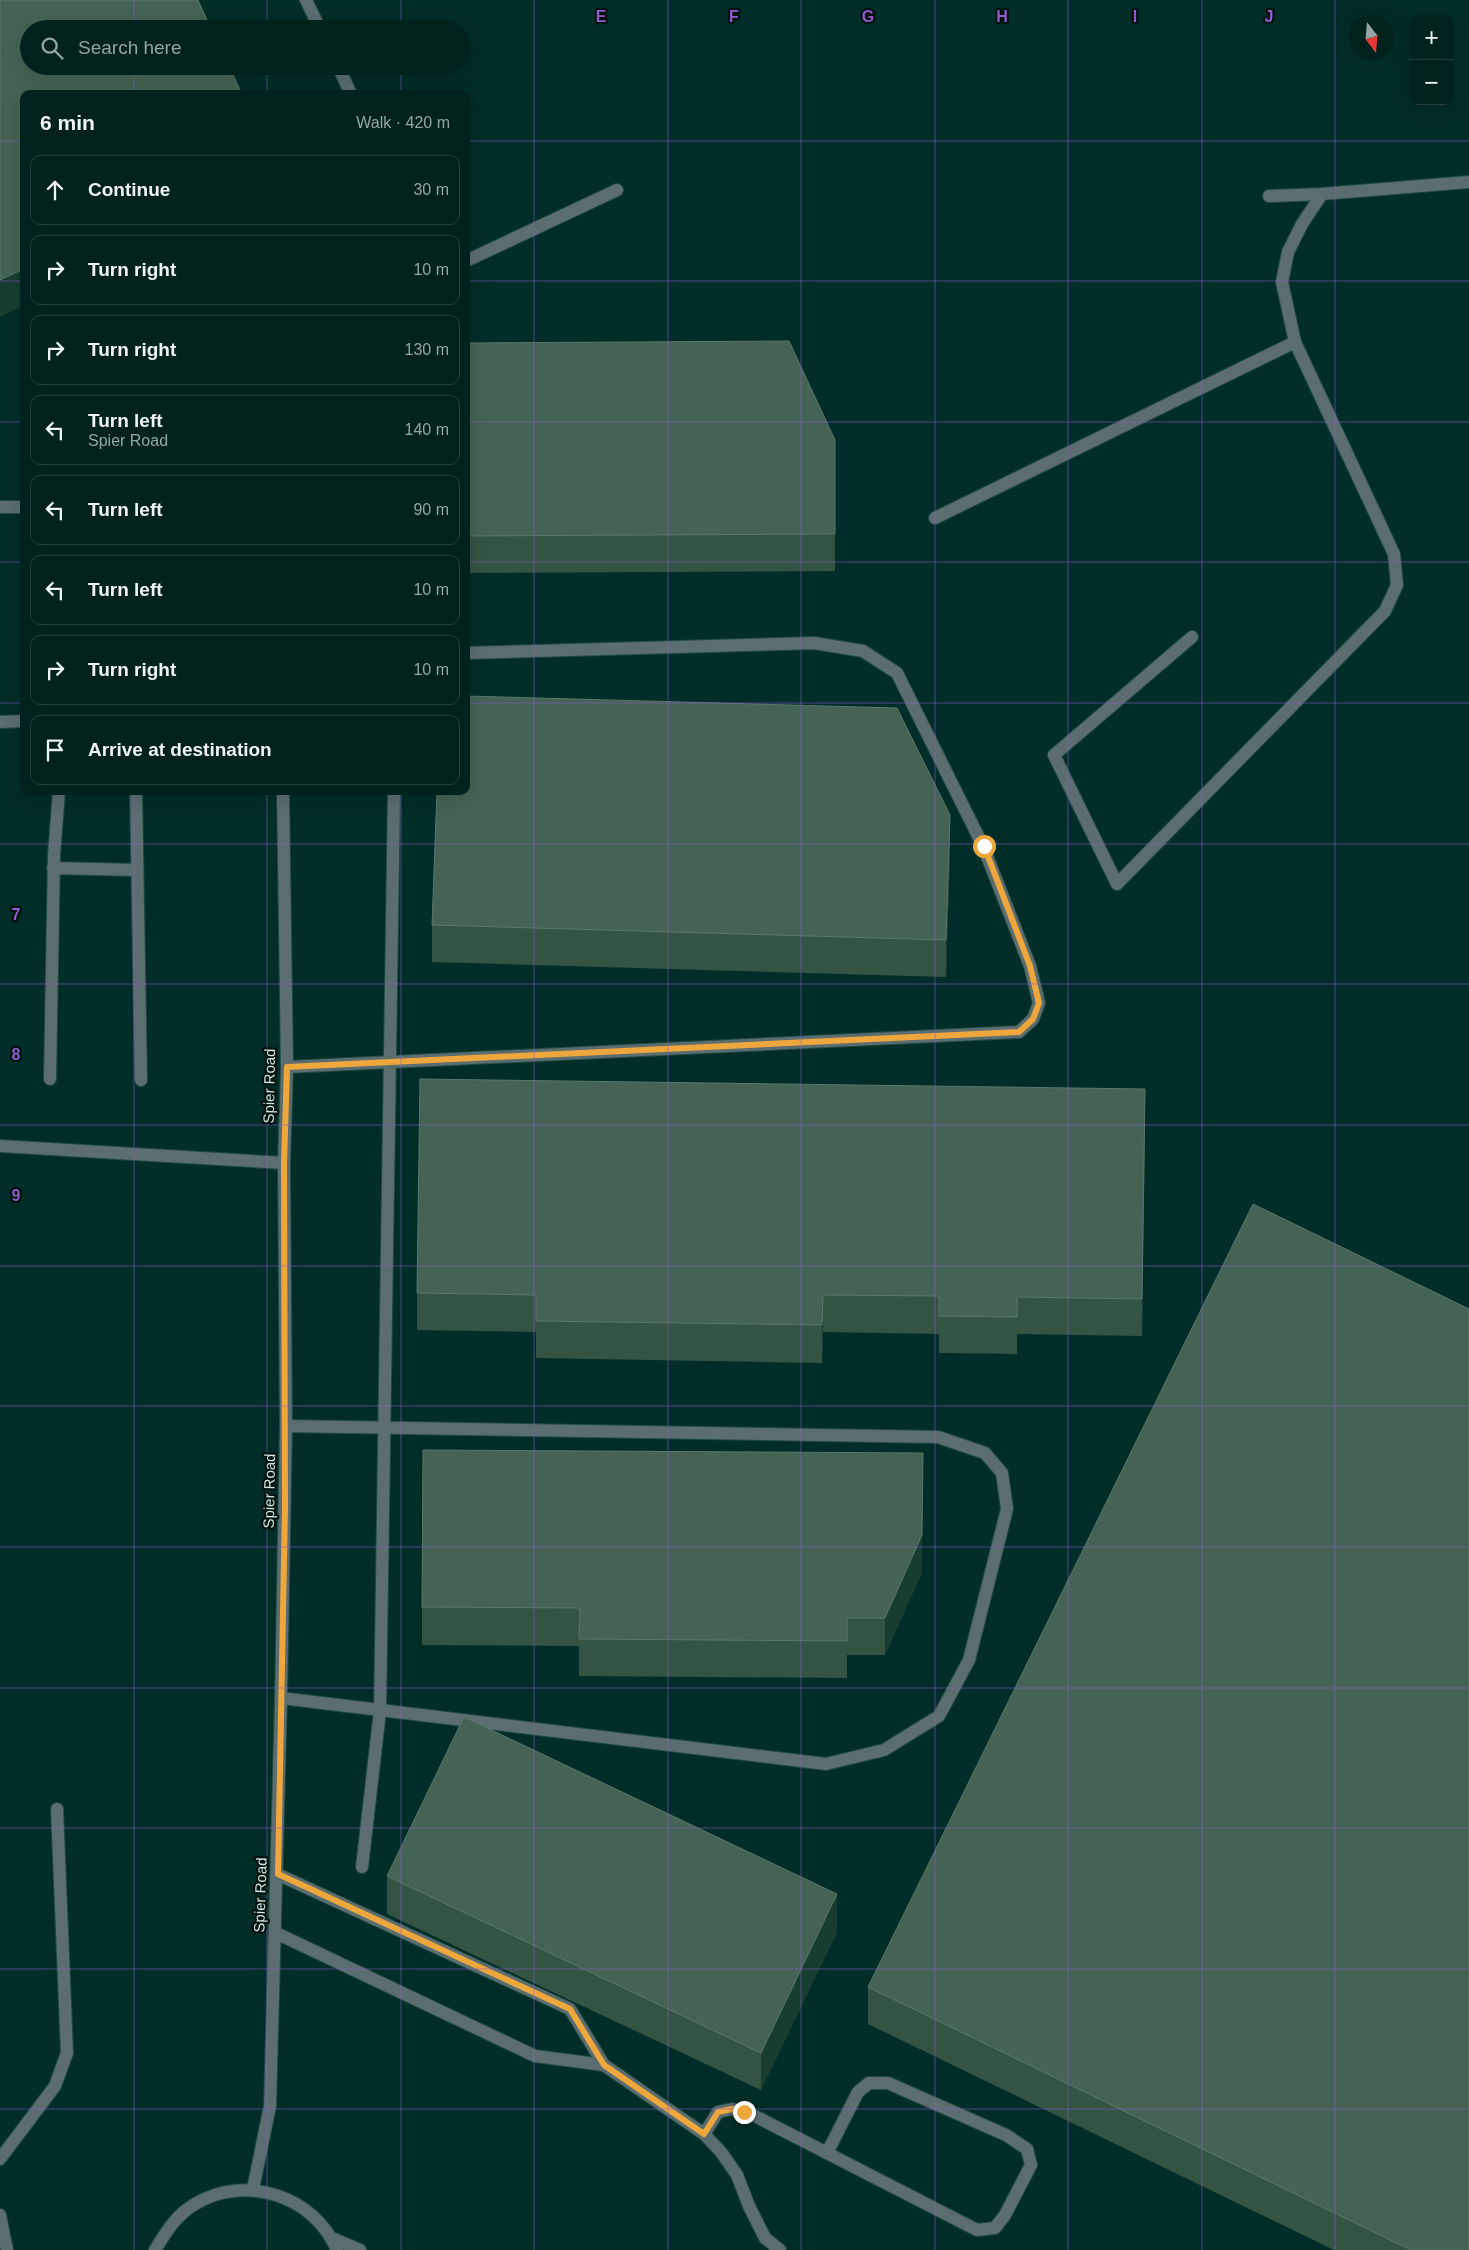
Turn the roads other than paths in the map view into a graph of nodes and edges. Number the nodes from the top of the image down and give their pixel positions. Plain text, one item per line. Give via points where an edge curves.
1 (306, 0) edge
2 (316, 20) edge
3 (342, 75) edge
4 (349, 90) edge
5 (1469, 182) edge
6 (617, 190) dead end
7 (1322, 194) junction
8 (1269, 196) dead end
9 (470, 259) edge
10 (1295, 342) junction
11 (20, 507) edge
12 (0, 508) edge
13 (935, 518) dead end
14 (1192, 637) dead end
15 (470, 653) edge
16 (0, 722) edge
17 (20, 722) edge
18 (59, 795) edge
19 (136, 795) edge
20 (283, 795) edge
21 (394, 795) edge
22 (53, 868) junction
23 (136, 870) junction
24 (389, 1062) junction
25 (287, 1067) junction
26 (50, 1078) dead end
27 (141, 1080) dead end
28 (0, 1146) edge
29 (284, 1163) junction
30 (286, 1426) junction
31 (385, 1428) junction
32 (281, 1698) junction
33 (380, 1711) junction
34 (57, 1808) dead end
35 (362, 1867) dead end
36 (278, 1874) junction
37 (276, 1933) junction
38 (604, 2065) junction
39 (704, 2134) junction
40 (827, 2153) junction
41 (0, 2159) edge
42 (253, 2189) junction
43 (0, 2215) edge
44 (332, 2238) junction
45 (7, 2250) edge
46 (155, 2250) edge
47 (336, 2250) edge
48 (360, 2250) edge
49 (780, 2250) edge

1 - 2 street
3 - 4 street
5 - 7 street
6 - 9 street
7 - 8 street
7 - 10 street via 1288,252 1282,282
10 - 13 street
10 - 14 street via 1394,554 1398,585 1385,612 1117,884 1054,755
11 - 12 street
15 - 24 street via 814,643 863,651 896,672 984,846 1030,966 1039,1003 1033,1019 1019,1032
16 - 17 street
18 - 22 street
19 - 23 street
20 - 25 street, Spier Road
21 - 24 street
22 - 23 street
22 - 26 street
23 - 27 street
24 - 25 street
24 - 31 street
25 - 29 street, Spier Road
28 - 29 street
29 - 30 street, Spier Road
30 - 31 street
30 - 32 street, Spier Road
31 - 33 street
31 - 33 street via 938,1436 985,1453 1002,1473 1007,1509 969,1660 938,1716 884,1750 826,1764
32 - 33 street
32 - 36 street, Spier Road
33 - 35 street
34 - 41 street via 67,2052 55,2086
36 - 37 street, Spier Road
36 - 38 street via 570,2009
37 - 38 street via 535,2056
37 - 42 street, Spier Road via 270,2106
38 - 39 street
39 - 40 street via 718,2112 732,2109 752,2114
39 - 49 street via 736,2175 765,2238
40 - 40 street via 977,2230 995,2228 1031,2165 1027,2149 1006,2135 888,2083 869,2083 858,2092
42 - 44 street via 284,2196 311,2214
42 - 46 street via 222,2192 194,2204 171,2224
43 - 45 street
44 - 47 street
44 - 48 street

